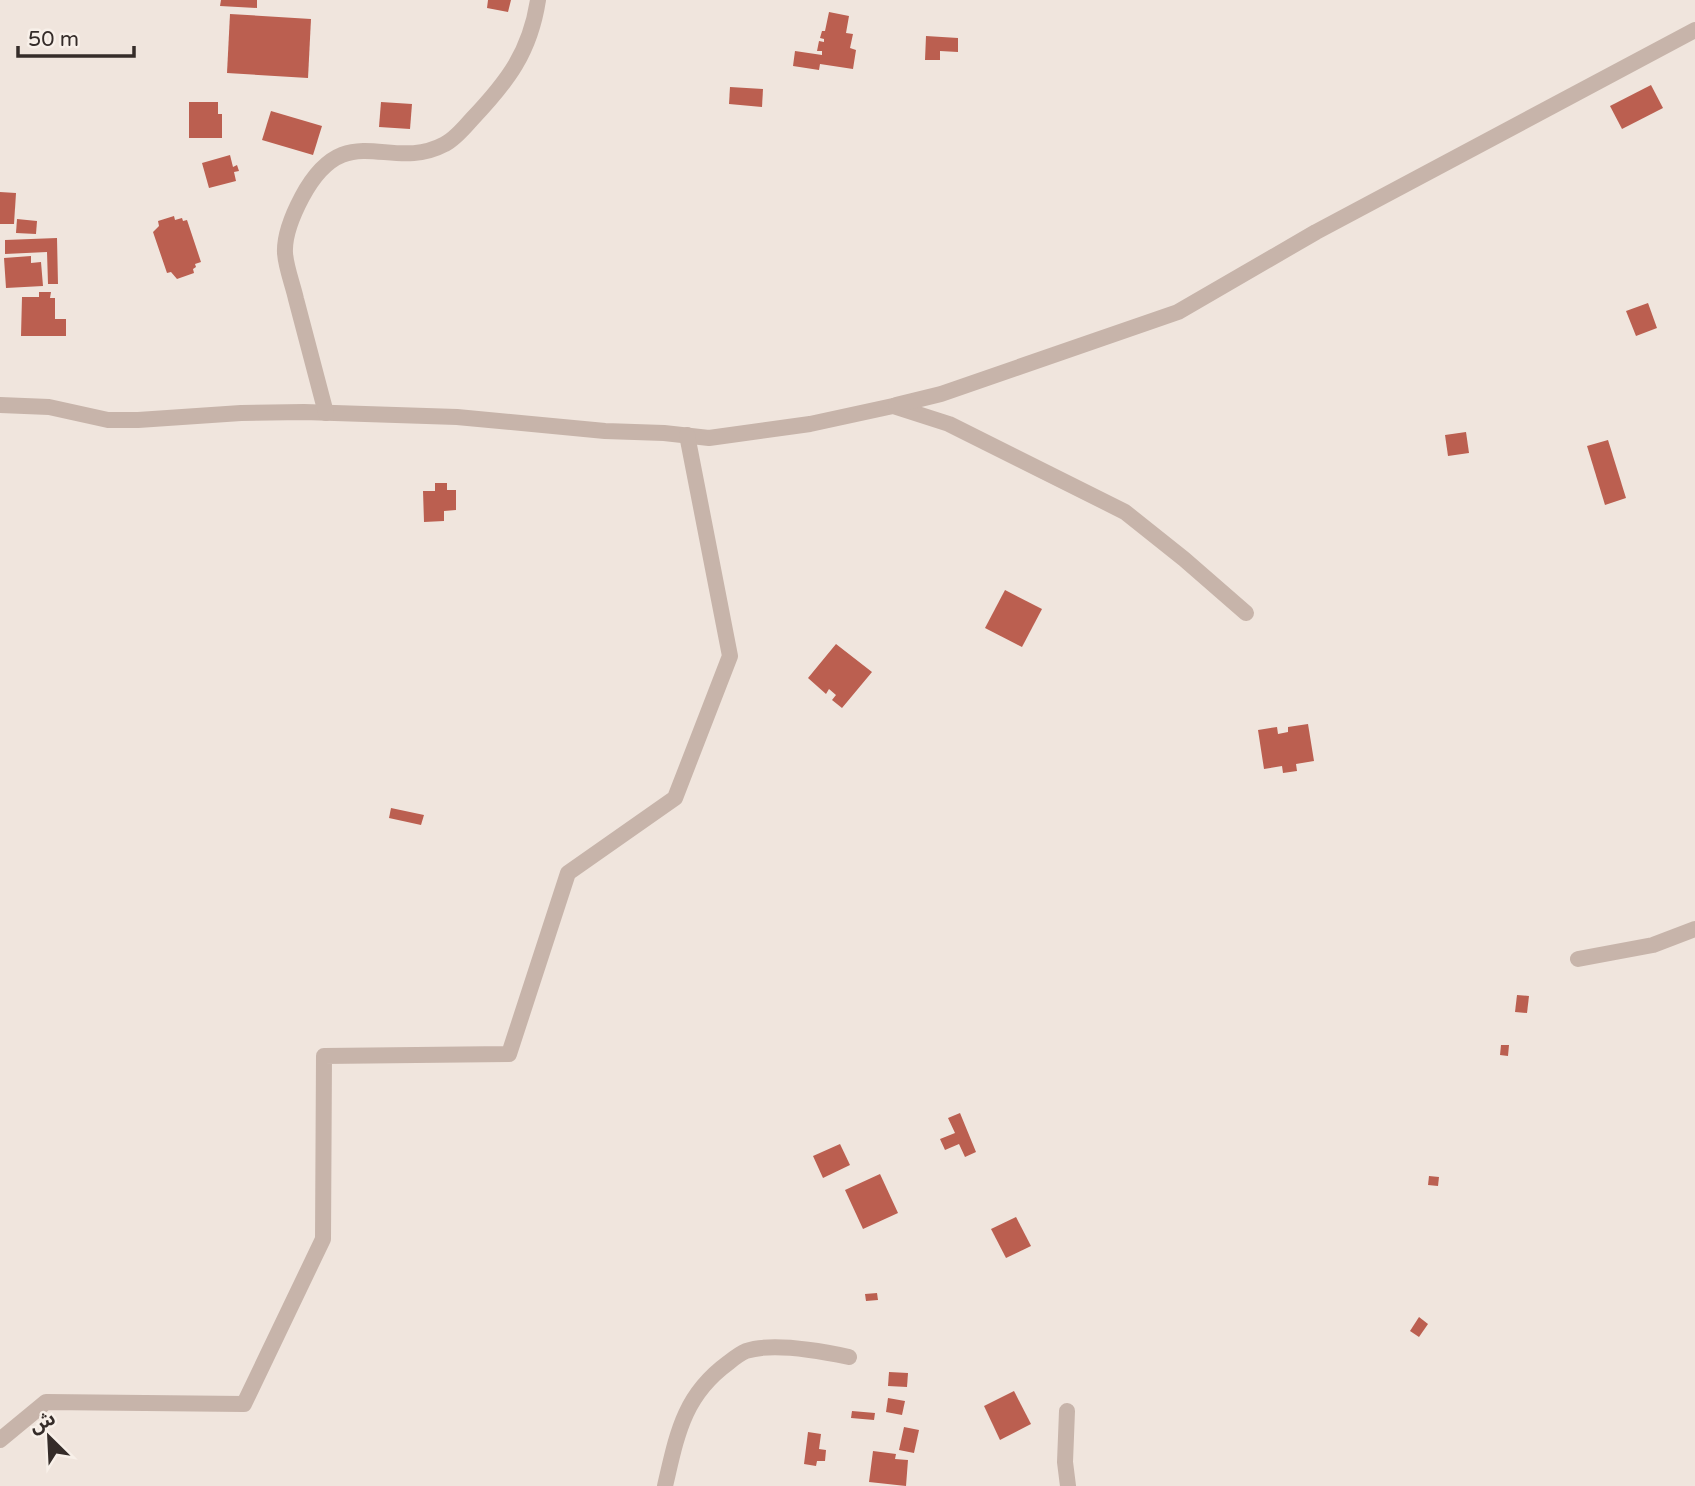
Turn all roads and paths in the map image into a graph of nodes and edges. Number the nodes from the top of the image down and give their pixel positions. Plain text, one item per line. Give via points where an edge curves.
1 (538, 0) edge
2 (1695, 30) edge
3 (0, 405) edge
4 (893, 406) junction
5 (327, 413) junction
6 (687, 435) junction
7 (1246, 614) dead end
8 (1695, 929) edge
9 (1578, 959) dead end
10 (849, 1357) dead end
11 (1066, 1411) dead end
12 (0, 1440) edge
13 (666, 1486) edge
14 (1068, 1486) edge

1 - 5 street via 534,27 516,67 446,144 418,153 362,151 337,156 317,172 303,196 290,222 285,252
2 - 4 street via 1316,232 1178,312
3 - 5 street via 49,407 107,420 242,412
4 - 6 street via 810,424 709,438
4 - 7 street via 948,424 1125,512
5 - 6 street via 457,417
6 - 12 street via 730,656 675,798 568,873 509,1054 324,1056 323,1239 244,1404 46,1402
8 - 9 street via 1653,945
10 - 13 street via 763,1348 744,1352 694,1395 677,1435
11 - 14 street

